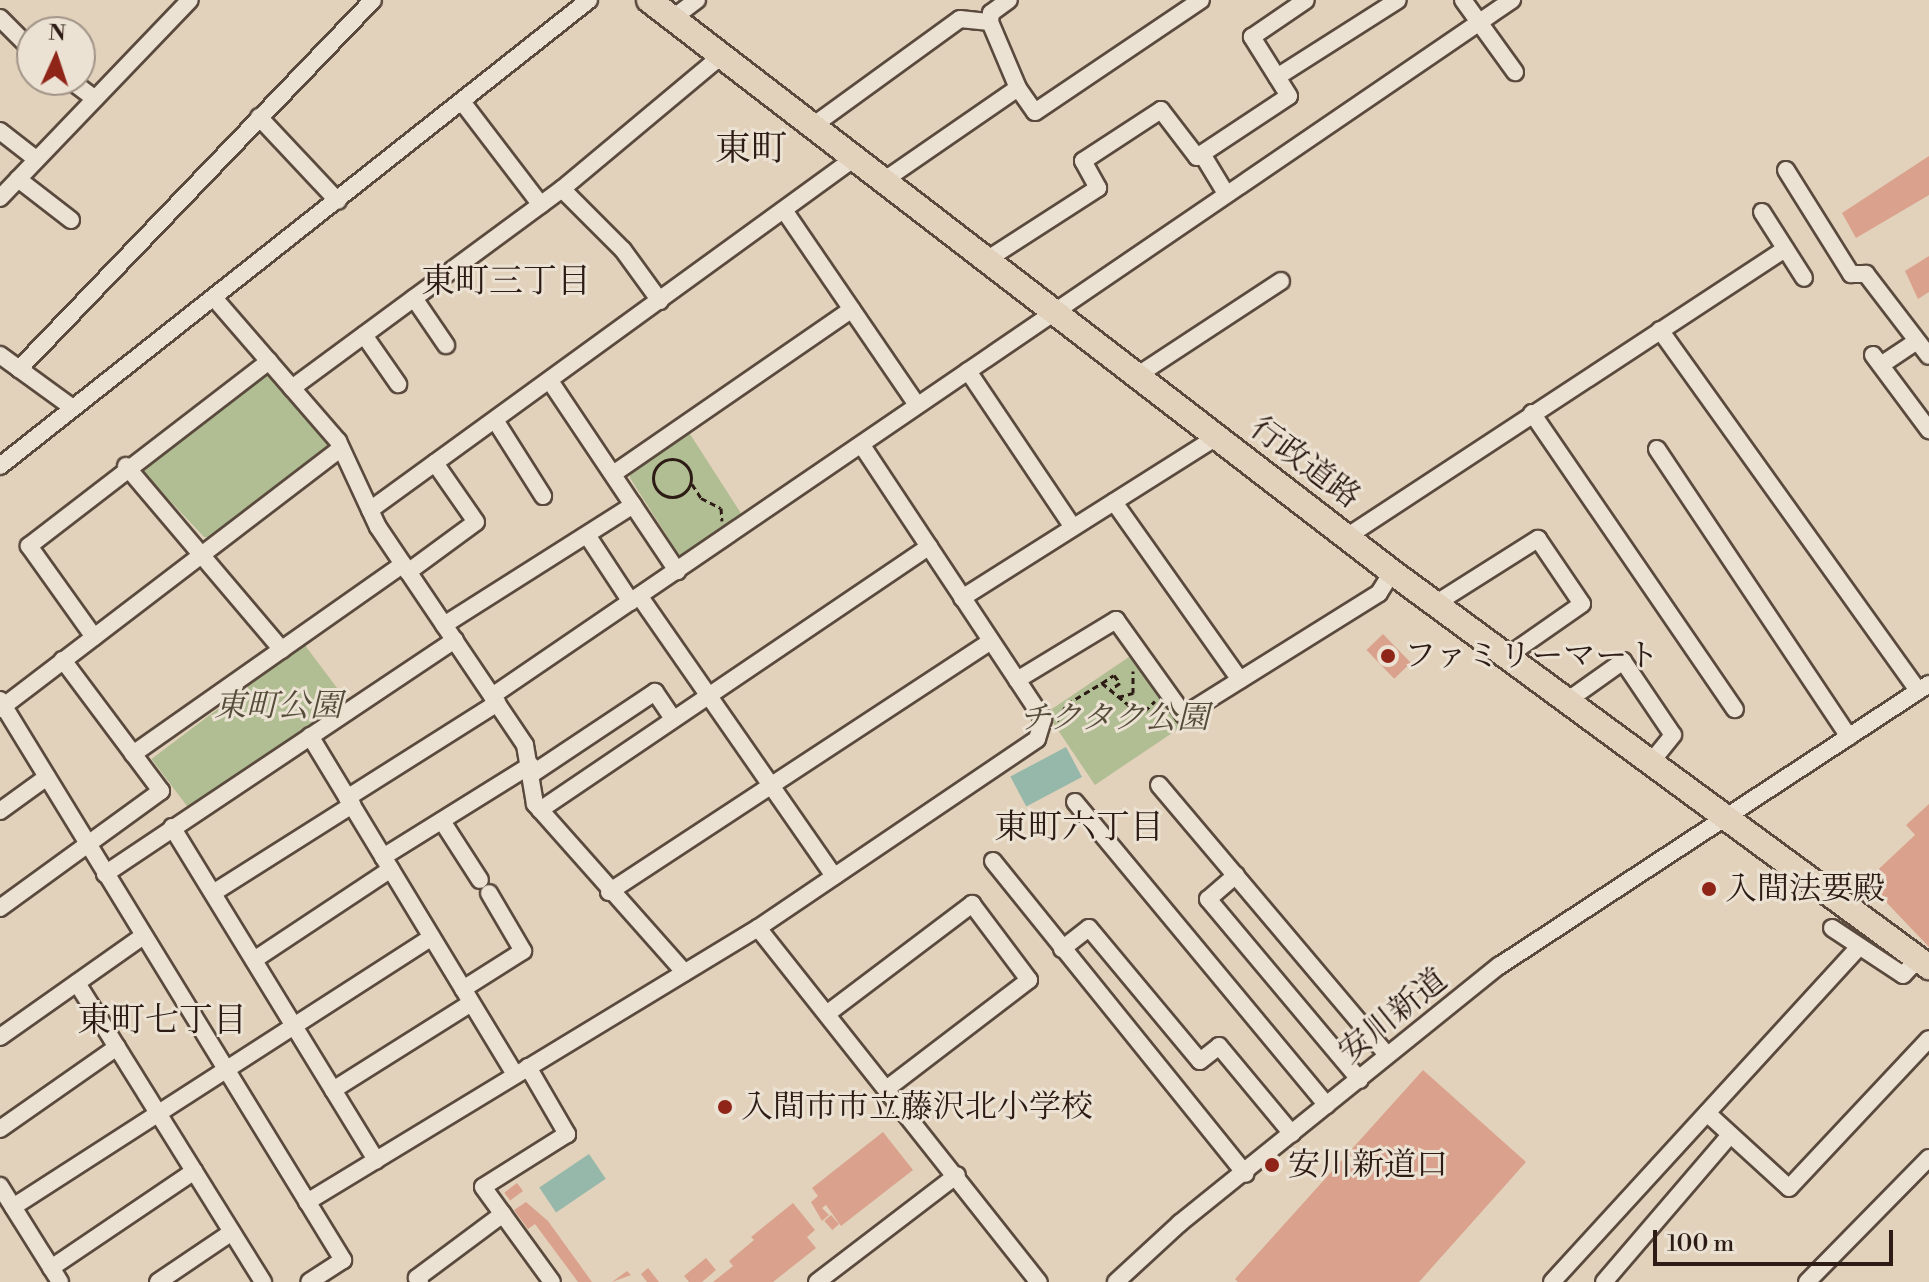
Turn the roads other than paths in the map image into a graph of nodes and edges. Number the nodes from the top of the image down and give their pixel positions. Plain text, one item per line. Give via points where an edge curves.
1 (190, 0) edge
2 (373, 0) edge
3 (589, 0) edge
4 (649, 0) edge
5 (697, 0) edge
6 (1009, 0) edge
7 (1201, 0) edge
8 (1306, 0) edge
9 (1398, 0) edge
10 (1463, 0) edge
11 (1512, 0) edge
12 (0, 18) edge
13 (673, 18) junction
14 (990, 22) junction
15 (1479, 22) junction
16 (16, 34) edge
17 (722, 55) junction
18 (1515, 72) dead end
19 (1277, 77) junction
20 (1018, 88) junction
21 (91, 96) edge
22 (95, 99) junction
23 (463, 103) junction
24 (259, 117) junction
25 (814, 125) junction
26 (0, 131) edge
27 (1202, 154) junction
28 (856, 157) junction
29 (36, 159) junction
30 (1786, 170) dead end
31 (18, 179) junction
32 (886, 179) junction
33 (562, 189) junction
34 (1225, 192) junction
35 (0, 198) edge
36 (338, 201) junction
37 (541, 205) junction
38 (784, 210) junction
39 (1762, 212) dead end
40 (71, 220) dead end
41 (1785, 249) junction
42 (988, 259) junction
43 (1804, 278) dead end
44 (1281, 281) dead end
45 (414, 298) junction
46 (215, 299) junction
47 (660, 301) junction
48 (852, 309) junction
49 (1055, 311) junction
50 (1660, 330) junction
51 (364, 335) junction
52 (1917, 341) junction
53 (446, 345) dead end
54 (0, 355) edge
55 (1929, 356) edge
56 (269, 361) junction
57 (19, 369) junction
58 (968, 371) junction
59 (1138, 375) junction
60 (550, 381) junction
61 (398, 384) dead end
62 (292, 388) junction
63 (917, 405) junction
64 (73, 408) junction
65 (1532, 413) junction
66 (495, 420) junction
67 (1929, 430) edge
68 (1218, 436) junction
69 (863, 447) junction
70 (341, 448) junction
71 (1657, 449) dead end
72 (435, 463) junction
73 (0, 466) edge
74 (126, 466) junction
75 (613, 474) junction
76 (543, 496) dead end
77 (1114, 502) junction
78 (633, 505) junction
79 (370, 510) junction
80 (1073, 527) junction
81 (587, 535) junction
82 (1348, 536) junction
83 (929, 547) junction
84 (203, 553) junction
85 (406, 568) junction
86 (677, 571) junction
87 (1392, 572) junction
88 (962, 598) junction
89 (636, 600) junction
90 (1435, 604) junction
91 (444, 625) junction
92 (94, 637) junction
93 (455, 640) junction
94 (991, 641) junction
95 (282, 650) junction
96 (1506, 657) junction
97 (63, 660) junction
98 (1017, 680) junction
99 (1240, 680) junction
100 (1924, 688) edge
101 (708, 695) junction
102 (494, 699) junction
103 (1567, 701) junction
104 (1, 705) edge
105 (1735, 709) dead end
106 (673, 719) junction
107 (310, 736) junction
108 (1849, 737) junction
109 (133, 754) junction
110 (1650, 763) junction
111 (532, 769) junction
112 (47, 777) junction
113 (770, 784) junction
114 (1159, 785) dead end
115 (350, 802) junction
116 (1075, 802) dead end
117 (540, 810) junction
118 (0, 811) edge
119 (1722, 815) junction
120 (442, 821) junction
121 (172, 827) junction
122 (88, 845) junction
123 (993, 861) dead end
124 (387, 863) junction
125 (105, 874) junction
126 (1236, 875) junction
127 (834, 876) junction
128 (609, 892) junction
129 (213, 893) junction
130 (0, 908) edge
131 (758, 928) junction
132 (1832, 928) dead end
133 (143, 936) junction
134 (432, 937) junction
135 (1859, 947) junction
136 (1062, 949) junction
137 (254, 960) junction
138 (1923, 963) edge
139 (684, 972) junction
140 (77, 983) junction
141 (467, 996) junction
142 (828, 1013) junction
143 (293, 1024) junction
144 (0, 1037) edge
145 (1929, 1039) edge
146 (117, 1047) junction
147 (1387, 1055) junction
148 (223, 1067) junction
149 (522, 1071) junction
150 (1360, 1080) junction
151 (889, 1087) junction
152 (333, 1090) junction
153 (1327, 1105) junction
154 (157, 1112) junction
155 (1707, 1113) junction
156 (0, 1129) edge
157 (1292, 1134) junction
158 (1730, 1135) junction
159 (1929, 1158) edge
160 (376, 1160) junction
161 (194, 1171) junction
162 (1246, 1174) junction
163 (957, 1175) junction
164 (0, 1186) edge
165 (307, 1202) junction
166 (13, 1207) junction
167 (503, 1214) junction
168 (232, 1232) junction
169 (56, 1275) edge
170 (1810, 1281) edge
171 (158, 1282) edge
172 (263, 1282) edge
173 (309, 1282) edge
174 (420, 1282) edge
175 (552, 1282) edge
176 (817, 1282) edge
177 (1039, 1282) edge
178 (1116, 1282) edge
179 (1552, 1282) edge
180 (1604, 1282) edge

1 - 22 street
2 - 24 street
3 - 23 street
4 - 13 highway, 行政道路
5 - 13 street
6 - 14 street via 991,13
7 - 20 street via 1035,112
8 - 19 street via 1252,37
9 - 19 street
10 - 15 street
11 - 15 street
12 - 16 street
13 - 17 highway, 行政道路
14 - 20 street
14 - 25 street via 960,19
15 - 18 street
15 - 34 street
17 - 25 highway, 行政道路
17 - 33 street
19 - 27 street via 1289,96
20 - 32 street
21 - 22 street
22 - 29 street
23 - 36 street
23 - 37 street
24 - 36 street
24 - 57 street
25 - 28 highway, 行政道路
26 - 29 street
27 - 34 street
27 - 42 street via 1197,157 1161,110 1083,161 1098,188
28 - 32 highway, 行政道路
28 - 38 street
29 - 31 street
30 - 52 street via 1851,274 1866,274
31 - 35 street
31 - 40 street
32 - 42 highway, 行政道路
33 - 37 street
33 - 47 street via 623,250
34 - 49 street
36 - 46 street
37 - 45 street
38 - 47 street
38 - 48 street
39 - 41 street
41 - 43 street
41 - 50 street
42 - 49 highway, 行政道路
44 - 59 street
45 - 51 street
45 - 53 street
46 - 56 street
46 - 64 street
47 - 60 street
48 - 63 street
48 - 75 street
49 - 58 street
49 - 59 highway, 行政道路
50 - 65 street
50 - 100 street
51 - 61 street
51 - 62 street
52 - 55 street
52 - 67 street via 1877,360
54 - 57 street
56 - 62 street
56 - 74 street
57 - 64 street
58 - 63 street
58 - 80 street
59 - 68 highway, 行政道路
60 - 66 street
60 - 75 street
62 - 70 street
63 - 69 street
64 - 73 street
65 - 82 street
65 - 105 street
66 - 72 street
66 - 76 street
68 - 77 street
68 - 82 highway, 行政道路
69 - 83 street
69 - 86 street
70 - 79 street
70 - 84 street
71 - 108 street
72 - 79 street
72 - 85 street via 476,522
74 - 84 street
74 - 92 street via 29,546
75 - 78 street
77 - 80 street
77 - 99 street
78 - 81 street
78 - 86 street
79 - 85 street
80 - 88 street
81 - 89 street
81 - 91 street
82 - 87 highway, 行政道路
83 - 88 street
83 - 101 street
84 - 92 street
84 - 95 street
85 - 91 street
85 - 95 street
86 - 89 street
87 - 90 highway, 行政道路
87 - 99 street via 1379,593
88 - 94 street
89 - 101 street
89 - 102 street
90 - 96 highway, 行政道路
90 - 96 street via 1538,539 1582,604
91 - 93 street
92 - 97 street
93 - 102 street
93 - 107 street
94 - 98 street
94 - 113 street
95 - 109 street
96 - 103 highway, 行政道路
97 - 104 street
97 - 109 street
98 - 99 street via 1116,620 1184,715
98 - 127 street via 1043,719 1037,739
100 - 108 street, 安川新道
101 - 106 street
101 - 113 street
102 - 111 street via 525,745
102 - 115 street
103 - 110 highway, 行政道路
103 - 110 street via 1623,661 1673,735
104 - 112 street
106 - 111 street via 655,692
106 - 117 street
107 - 115 street
107 - 121 street
108 - 119 street, 安川新道
109 - 122 street via 161,791
110 - 119 highway, 行政道路
111 - 117 street
111 - 120 street
112 - 118 street
112 - 122 street
113 - 127 street
113 - 128 street
114 - 126 street
115 - 124 street
115 - 129 street
116 - 153 street
117 - 128 street
119 - 138 highway, 行政道路
119 - 147 street, 安川新道 via 1569,916
120 - 124 street
120 - 141 street via 523,951
121 - 125 street
121 - 129 street
122 - 125 street
122 - 130 street
123 - 136 street
124 - 134 street
124 - 137 street
125 - 133 street
126 - 147 street
126 - 150 street via 1208,899
127 - 131 street
128 - 139 street
129 - 137 street
131 - 139 street
131 - 142 street
132 - 135 street
133 - 140 street
133 - 148 street
134 - 141 street
134 - 143 street
135 - 138 street via 1903,975
135 - 155 street
136 - 157 street via 1089,928 1200,1061 1219,1046
136 - 162 street
137 - 143 street
139 - 149 street
140 - 144 street
140 - 146 street
141 - 149 street
141 - 152 street
142 - 151 street
142 - 151 street via 972,904 1029,980
143 - 148 street
143 - 152 street
145 - 158 street via 1789,1188
146 - 154 street
146 - 156 street
147 - 150 street, 安川新道
148 - 154 street
148 - 165 street
149 - 160 street
149 - 167 street via 567,1134 483,1187
150 - 153 street, 安川新道
151 - 163 street
152 - 160 street
153 - 157 street, 安川新道
154 - 161 street
154 - 166 street
155 - 158 street
155 - 179 street
157 - 162 street, 安川新道
158 - 180 street
159 - 170 street
160 - 165 street
161 - 168 street
161 - 169 street
162 - 178 street, 安川新道
163 - 176 street
163 - 177 street
164 - 166 street
165 - 173 street via 343,1260
166 - 169 street
167 - 174 street via 417,1278
167 - 175 street
168 - 171 street
168 - 172 street

